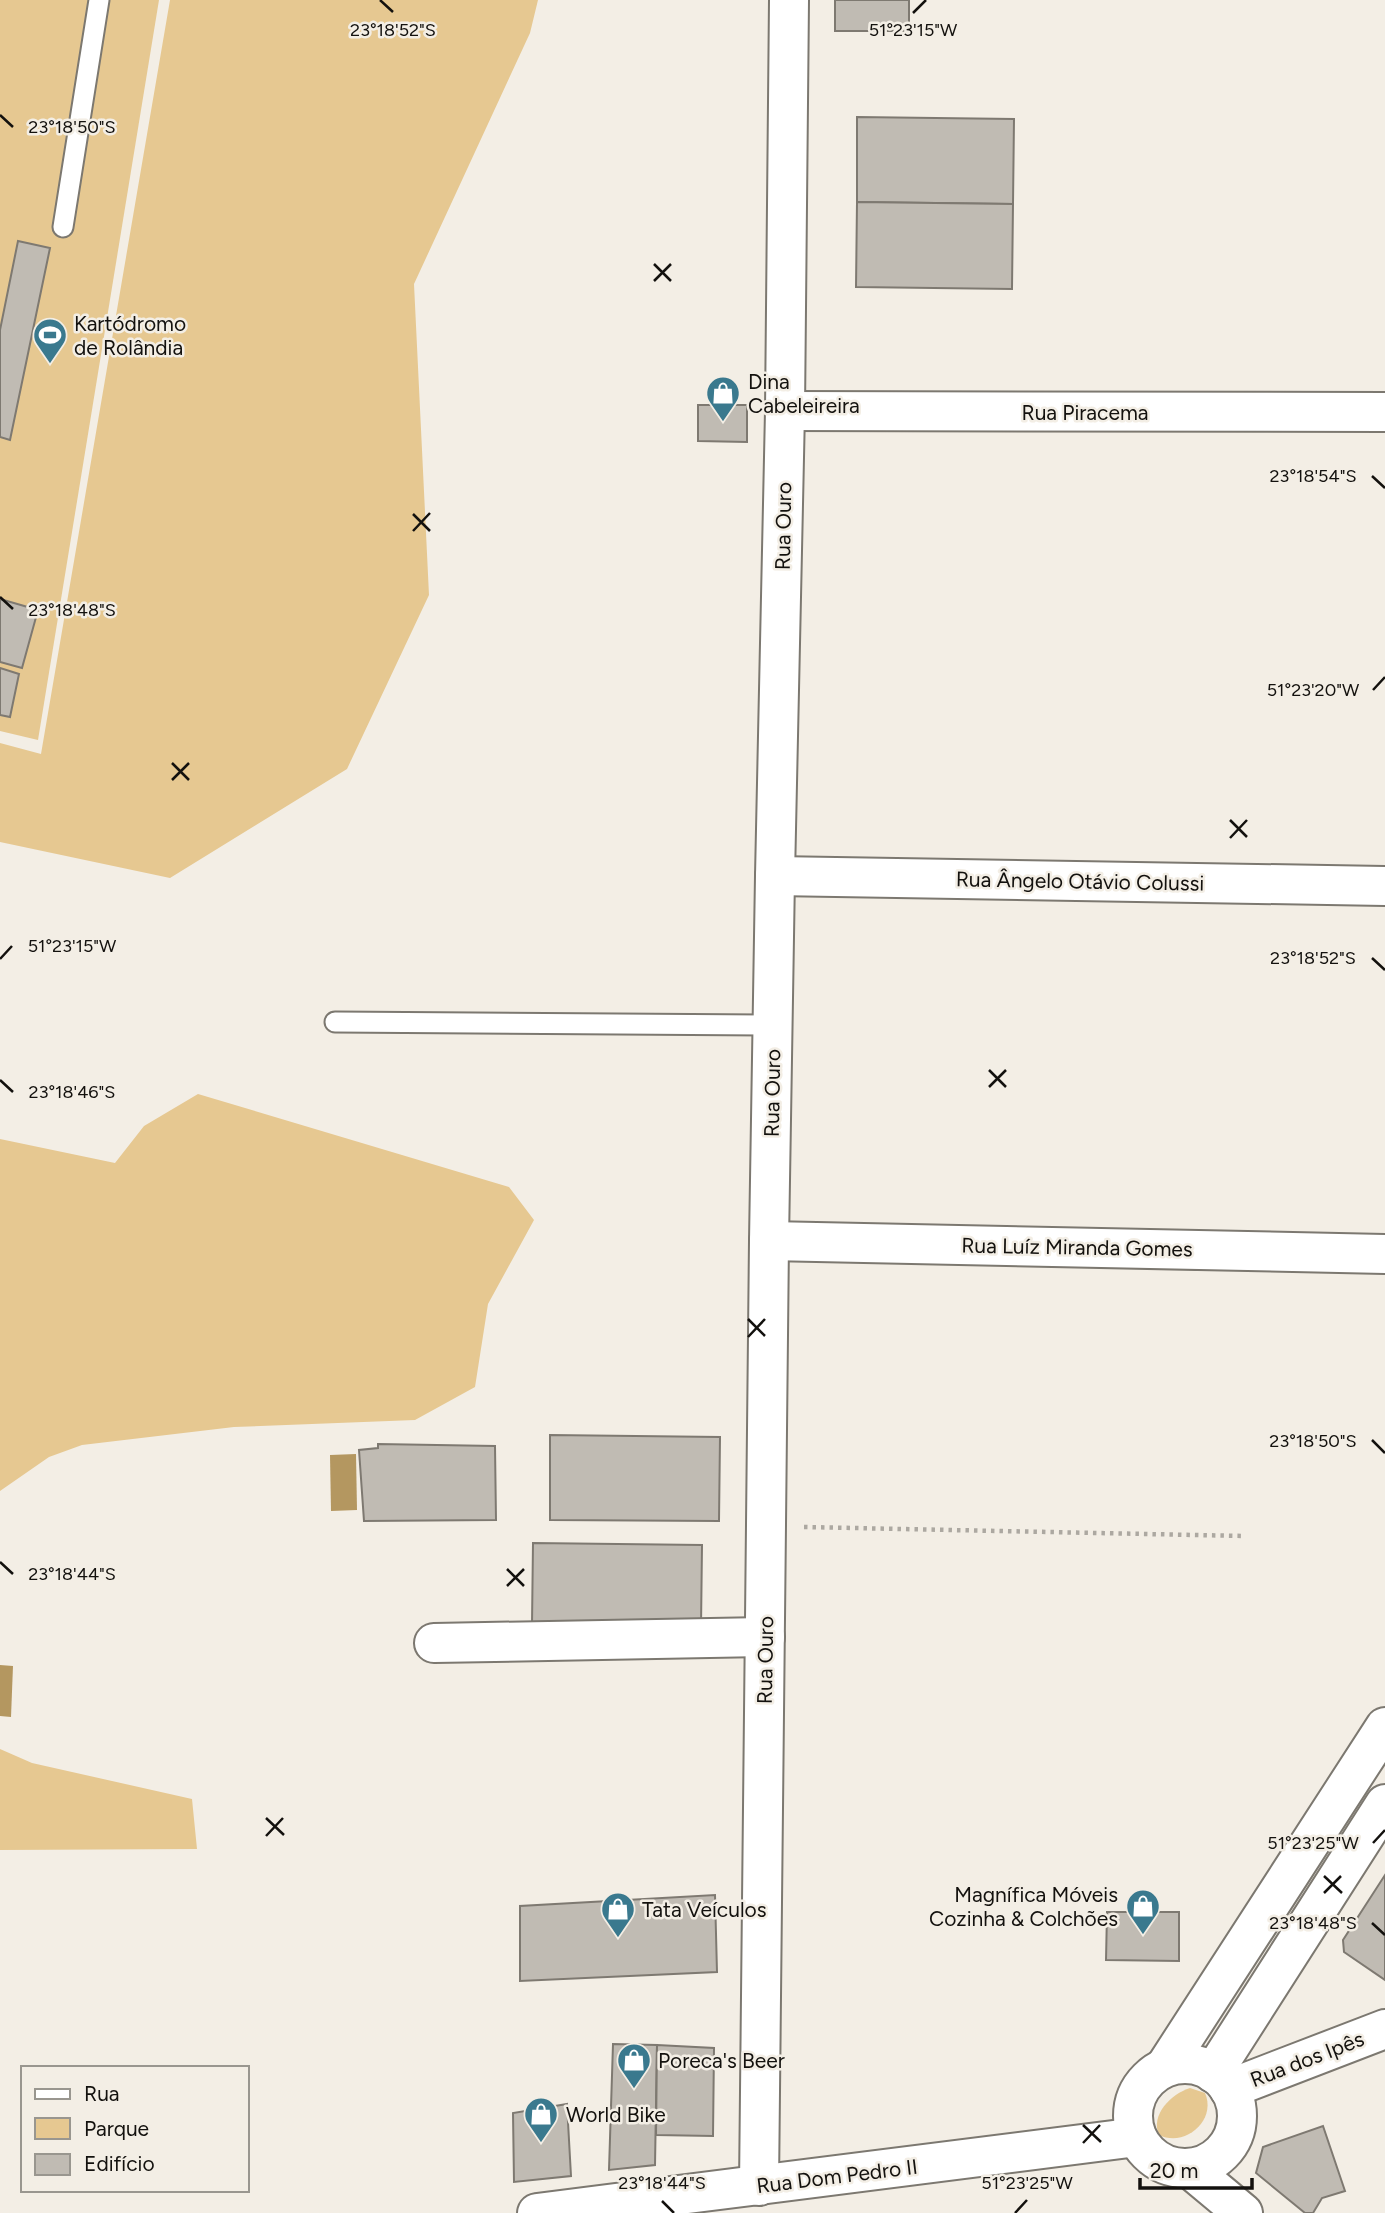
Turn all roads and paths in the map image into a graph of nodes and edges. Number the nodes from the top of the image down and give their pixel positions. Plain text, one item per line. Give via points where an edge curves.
1 (99, 0) edge
2 (789, 0) edge
3 (63, 227) dead end
4 (785, 411) junction
5 (1385, 412) edge
6 (775, 876) junction
7 (1385, 886) edge
8 (335, 1022) dead end
9 (773, 1025) junction
10 (769, 1241) junction
11 (1385, 1254) edge
12 (767, 1527) junction
13 (1244, 1536) dead end
14 (765, 1637) junction
15 (434, 1643) dead end
16 (1385, 1727) edge
17 (1385, 1804) edge
18 (1385, 2029) edge
19 (1385, 2058) edge
20 (1165, 2067) junction
21 (1227, 2092) junction
22 (1137, 2137) junction
23 (1189, 2168) junction
24 (759, 2186) junction
25 (537, 2213) edge
26 (1243, 2213) edge

1 - 3 lane
2 - 4 street, Rua Ouro
4 - 5 street, Rua Piracema
4 - 6 street, Rua Ouro
6 - 7 street, Rua Ângelo Otávio Colussi
6 - 9 street, Rua Ouro
8 - 9 lane
9 - 10 street, Rua Ouro
10 - 11 street, Rua Luíz Miranda Gomes
10 - 12 street, Rua Ouro
12 - 13 path
12 - 14 street, Rua Ouro
14 - 15 street
14 - 24 street, Rua Ouro
16 - 20 street
17 - 21 street
18 - 21 street, Rua dos Ipês
19 - 21 street, Rua dos Ipês
20 - 21 street via 1187,2063 1209,2069
20 - 22 street via 1147,2080 1135,2099 1132,2120
21 - 23 street via 1237,2125 1228,2148 1208,2164
22 - 23 street via 1159,2163
22 - 24 street, Rua Dom Pedro II
23 - 26 street
24 - 25 street, Rua Dom Pedro II

